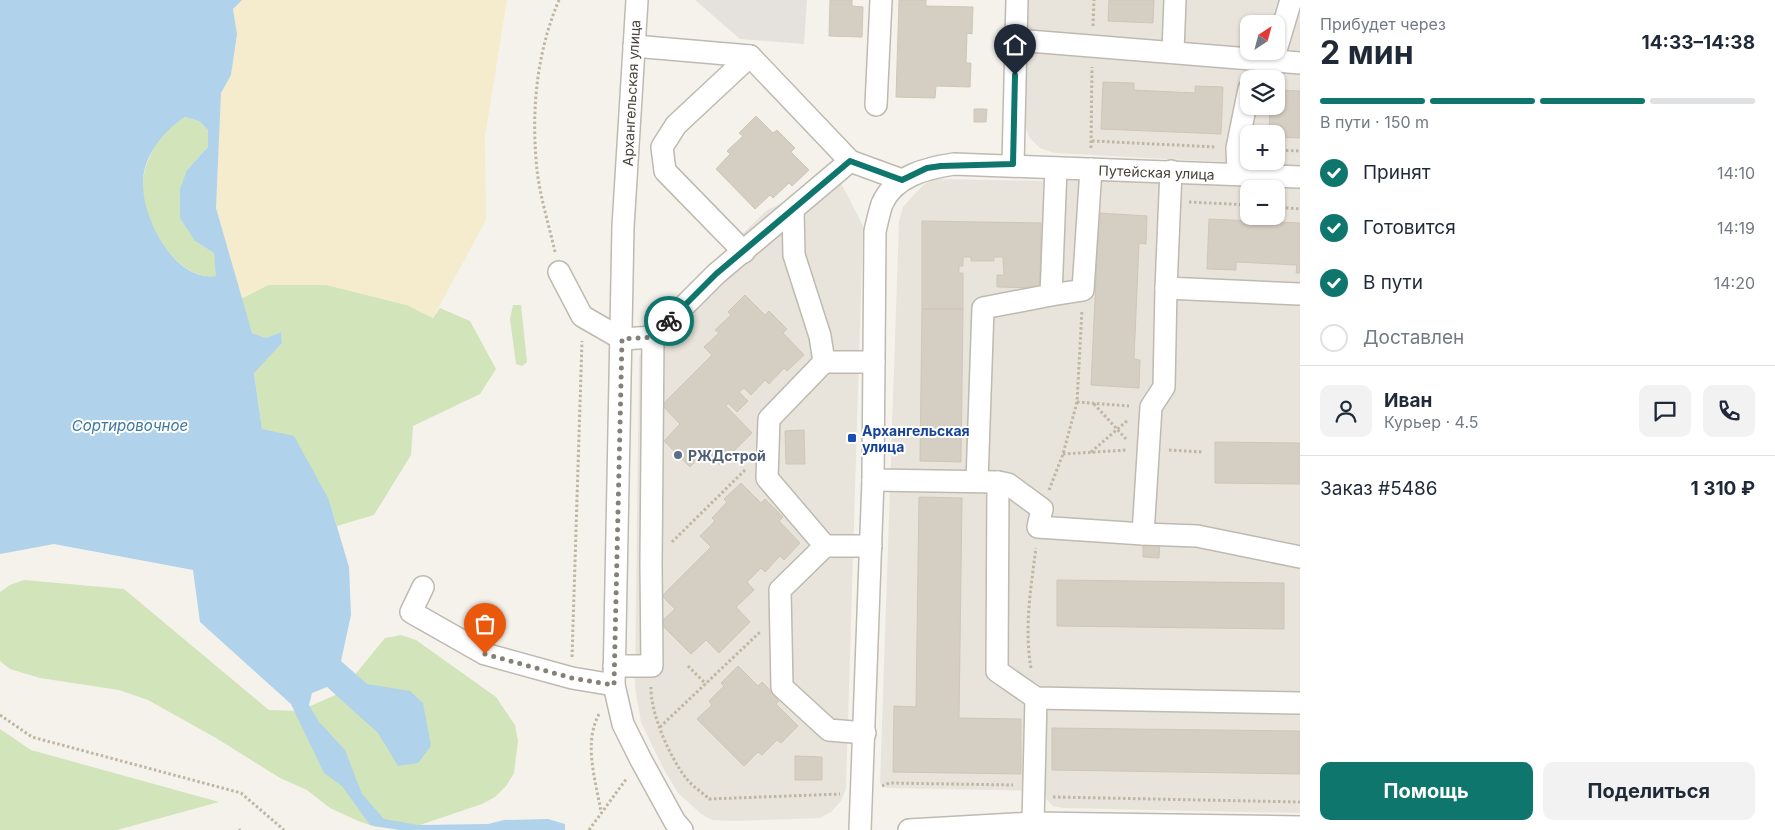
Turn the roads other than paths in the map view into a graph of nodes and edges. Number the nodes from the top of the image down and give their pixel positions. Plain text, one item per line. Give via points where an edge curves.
1 (637, 0) edge
2 (882, 0) edge
3 (1017, 0) edge
4 (1175, 0) edge
5 (1291, 0) edge
6 (1285, 15) edge
7 (1016, 40) junction
8 (634, 46) junction
9 (1173, 51) junction
10 (750, 56) junction
11 (1240, 57) edge
12 (1266, 60) edge
13 (1300, 63) edge
14 (876, 106) dead end
15 (1244, 115) edge
16 (850, 161) junction
17 (1013, 164) junction
18 (1056, 168) junction
19 (1091, 169) junction
20 (1171, 171) junction
21 (1238, 173) junction
22 (1300, 177) edge
23 (902, 180) junction
24 (793, 210) junction
25 (744, 252) junction
26 (559, 272) road end
27 (1166, 288) junction
28 (1300, 294) edge
29 (1051, 295) junction
30 (653, 337) junction
31 (622, 339) junction
32 (824, 362) junction
33 (874, 362) junction
34 (873, 480) junction
35 (988, 481) junction
36 (1142, 534) junction
37 (826, 546) junction
38 (871, 546) junction
39 (1300, 557) edge
40 (651, 569) junction
41 (618, 574) junction
42 (423, 587) dead end
43 (614, 676) junction
44 (1036, 698) junction
45 (1300, 703) edge
46 (865, 733) junction
47 (1033, 823) junction
48 (1300, 826) edge
49 (682, 830) edge
50 (860, 830) edge
51 (909, 830) edge

1 - 8 street, Архангельская улица
2 - 14 street
3 - 7 street
4 - 9 street
5 - 6 street
7 - 9 street
7 - 17 street
8 - 10 street
8 - 31 street, Архангельская улица via 623,227
9 - 11 street
10 - 16 street
10 - 25 street via 676,124 662,147 665,171
12 - 13 street
15 - 21 street via 1237,148
16 - 23 street
16 - 24 street
17 - 18 street, Путейская улица
17 - 23 street via 945,165 927,168
18 - 19 street, Путейская улица
18 - 29 street
19 - 20 street, Путейская улица
19 - 29 street via 1083,290
20 - 21 street, Путейская улица
20 - 27 street
21 - 22 street, Путейская улица
23 - 33 street via 883,203 875,231
24 - 25 street
24 - 32 street via 794,254 820,336
25 - 30 street via 716,274
26 - 31 street via 582,316
27 - 28 street
27 - 36 street via 1164,387 1147,407
29 - 35 street via 983,308
30 - 31 street
30 - 40 street
31 - 41 street, Архангельская улица
32 - 33 street
32 - 37 street via 769,418 767,478
33 - 34 street
34 - 35 street
34 - 38 street
35 - 36 street via 1008,484 1040,518
35 - 44 street via 997,671
36 - 39 street via 1197,536
37 - 38 street
37 - 46 street via 780,590 782,687 829,730
38 - 46 street
40 - 41 street
40 - 43 street via 652,666
41 - 43 street, Архангельская улица
42 - 43 street via 411,612 485,654 572,678
43 - 49 street, Архангельская улица via 623,724 640,760
44 - 45 street
44 - 47 street
46 - 50 street
47 - 48 street
47 - 51 street

